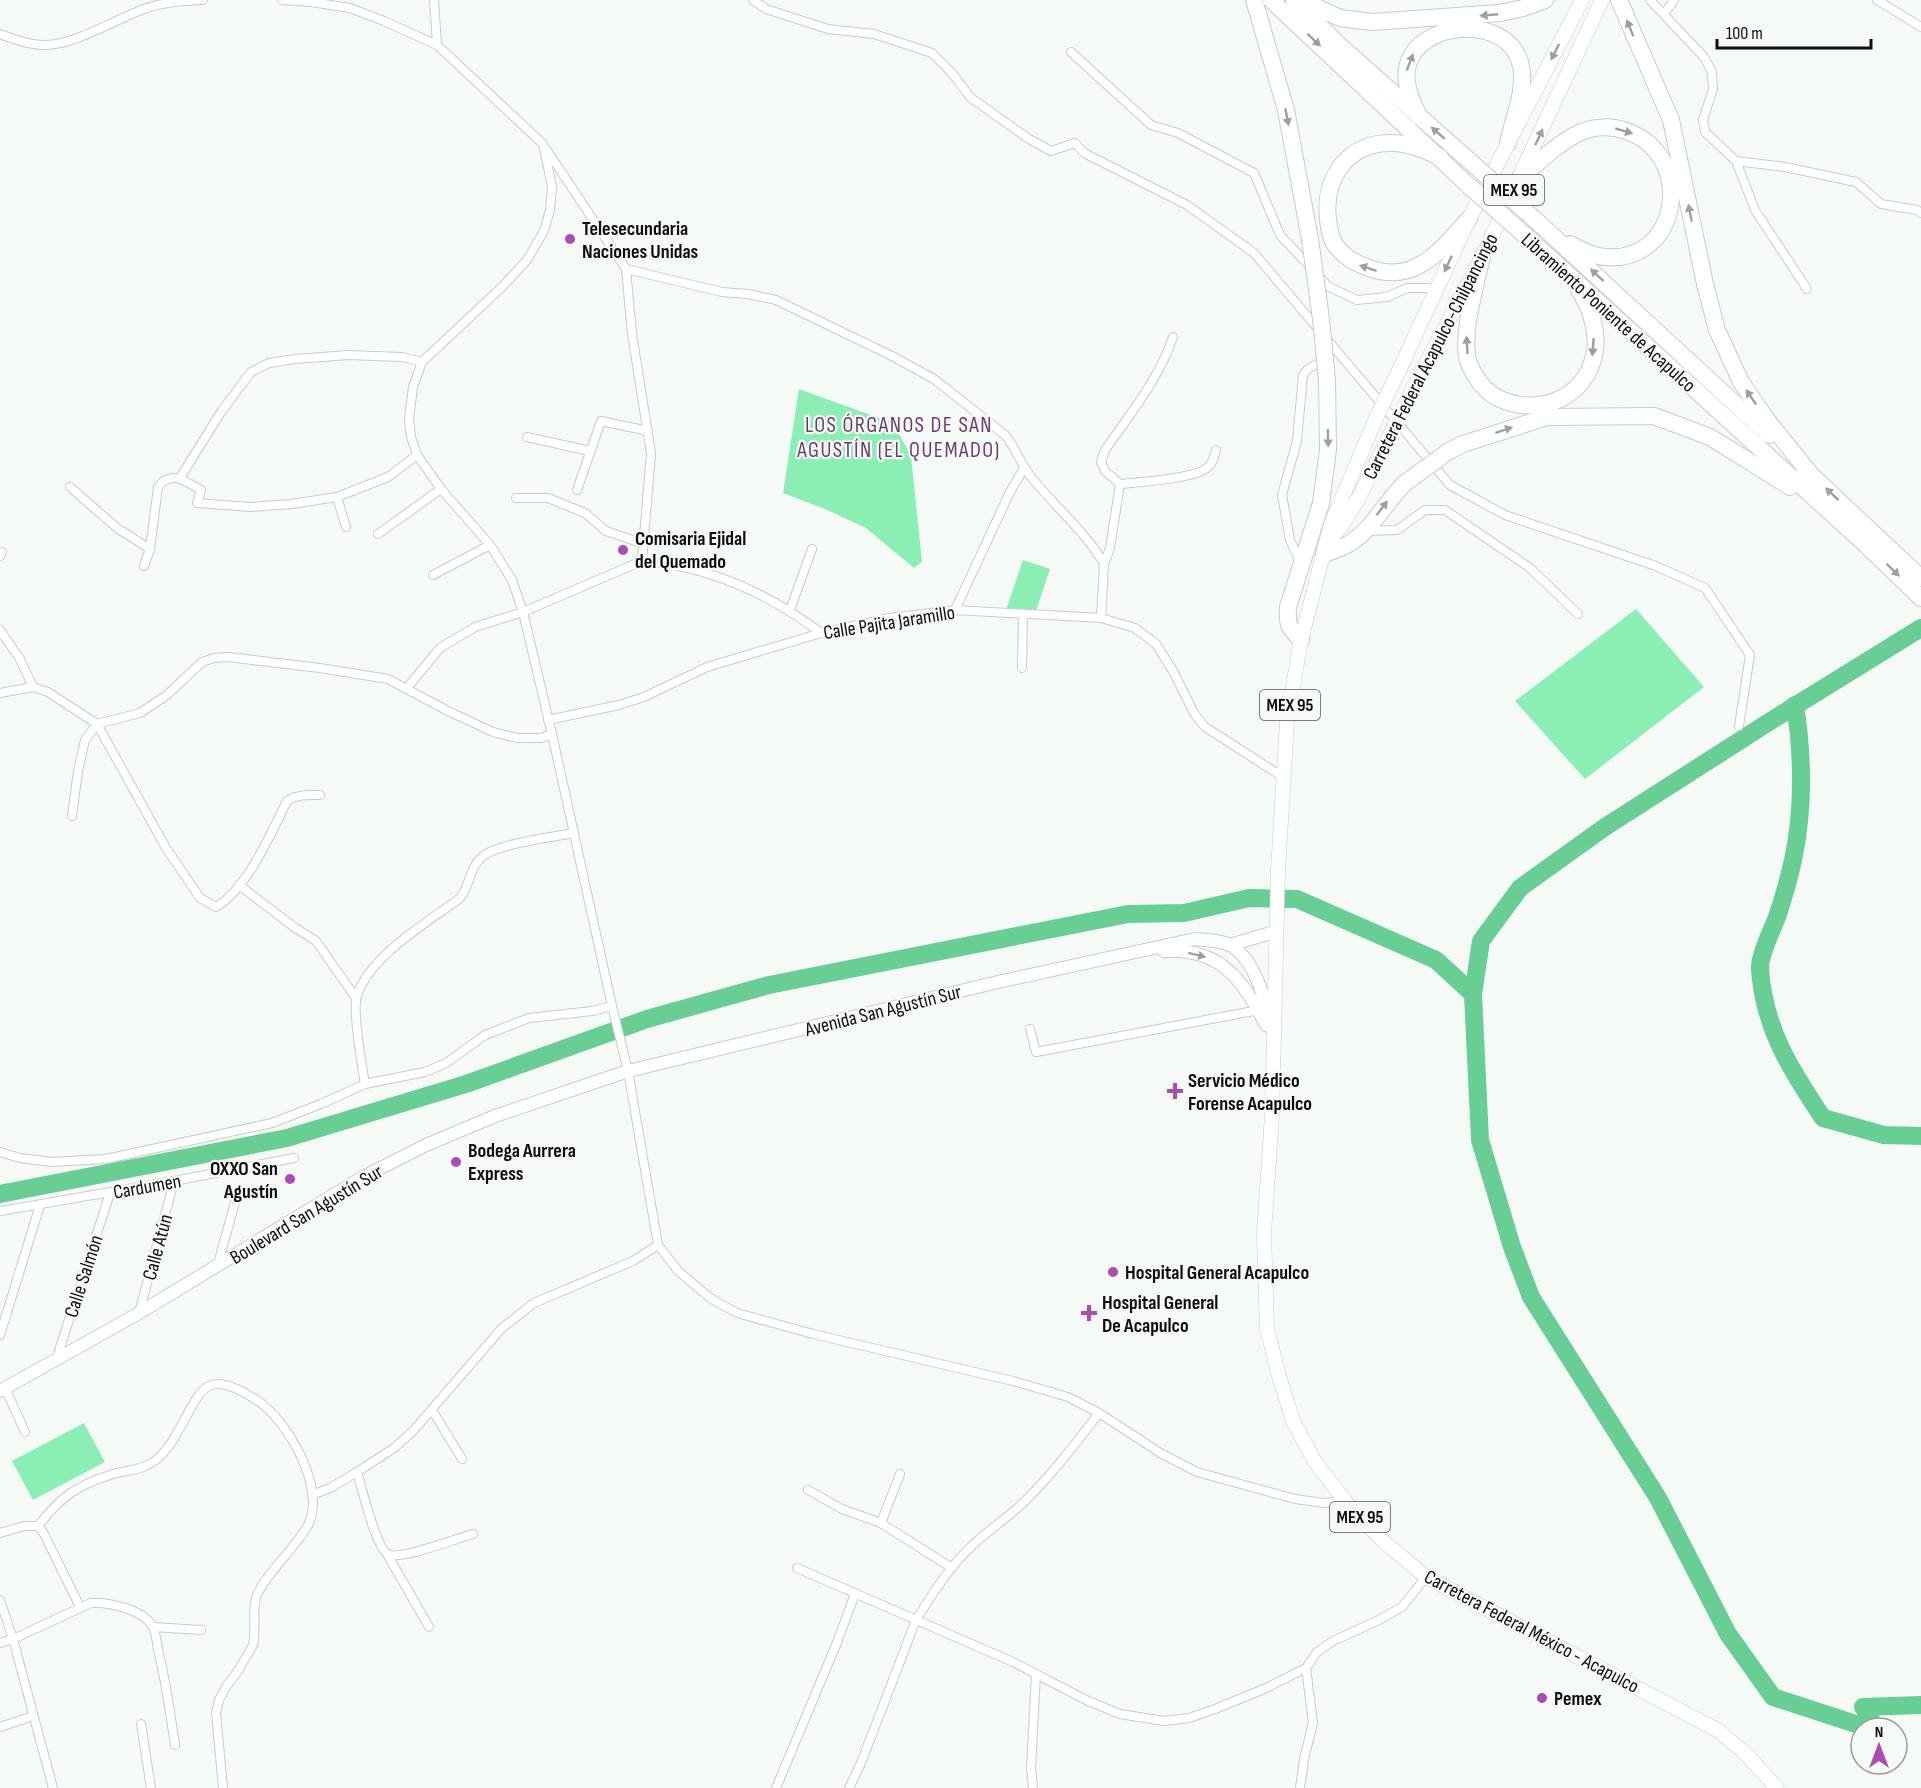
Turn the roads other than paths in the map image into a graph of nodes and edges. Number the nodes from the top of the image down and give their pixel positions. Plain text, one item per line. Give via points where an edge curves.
1 (203, 0) edge
2 (282, 0) edge
3 (434, 0) edge
4 (753, 0) edge
5 (1254, 0) edge
6 (1271, 0) edge
7 (1293, 0) edge
8 (1300, 0) edge
9 (1545, 0) edge
10 (1582, 0) edge
11 (1602, 0) edge
12 (1619, 0) edge
13 (1650, 0) edge
14 (1674, 0) edge
15 (1877, 0) edge
16 (1665, 13) junction
17 (1921, 27) edge
18 (0, 34) edge
19 (437, 45) junction
20 (1071, 52) dead end
21 (1419, 117) junction
22 (1508, 142) junction
23 (543, 144) junction
24 (1440, 157) junction
25 (1736, 161) junction
26 (1519, 178) junction
27 (1921, 213) edge
28 (1469, 219) junction
29 (1555, 237) junction
30 (1482, 257) junction
31 (626, 269) junction
32 (1569, 274) junction
33 (1436, 290) junction
34 (1808, 290) dead end
35 (1173, 337) dead end
36 (1337, 354) junction
37 (422, 362) junction
38 (648, 430) junction
39 (527, 437) dead end
40 (1216, 450) dead end
41 (590, 451) junction
42 (417, 455) junction
43 (1024, 468) junction
44 (1812, 476) junction
45 (180, 478) junction
46 (1120, 484) junction
47 (70, 487) dead end
48 (441, 489) junction
49 (577, 490) dead end
50 (338, 497) junction
51 (516, 498) dead end
52 (1830, 512) junction
53 (346, 526) dead end
54 (1365, 531) junction
55 (378, 534) dead end
56 (1870, 538) junction
57 (644, 544) junction
58 (490, 545) junction
59 (150, 549) junction
60 (812, 549) dead end
61 (1325, 549) junction
62 (642, 561) junction
63 (1104, 564) junction
64 (1302, 565) junction
65 (144, 566) dead end
66 (433, 575) dead end
67 (1921, 578) edge
68 (1921, 598) edge
69 (790, 610) junction
70 (955, 610) junction
71 (523, 612) junction
72 (1023, 614) junction
73 (1578, 614) dead end
74 (1101, 618) junction
75 (0, 630) edge
76 (821, 633) junction
77 (1301, 640) junction
78 (1022, 668) dead end
79 (33, 687) junction
80 (407, 688) junction
81 (0, 693) edge
82 (548, 720) junction
83 (97, 724) junction
84 (1739, 726) dead end
85 (552, 734) junction
86 (1283, 777) junction
87 (320, 795) dead end
88 (72, 816) dead end
89 (574, 833) junction
90 (239, 885) junction
91 (1277, 924) junction
92 (1230, 945) junction
93 (1139, 952) junction
94 (356, 998) junction
95 (613, 1010) junction
96 (1259, 1010) junction
97 (1030, 1029) dead end
98 (1275, 1041) junction
99 (628, 1071) junction
100 (365, 1083) junction
101 (0, 1152) edge
102 (294, 1158) dead end
103 (174, 1181) junction
104 (110, 1192) junction
105 (236, 1199) dead end
106 (40, 1204) junction
107 (0, 1211) edge
108 (658, 1245) junction
109 (217, 1267) junction
110 (140, 1313) junction
111 (0, 1335) edge
112 (56, 1360) junction
113 (3, 1390) edge
114 (432, 1410) junction
115 (1099, 1413) junction
116 (25, 1431) dead end
117 (462, 1459) dead end
118 (357, 1472) junction
119 (900, 1474) dead end
120 (808, 1490) dead end
121 (312, 1495) junction
122 (1346, 1501) junction
123 (881, 1523) junction
124 (38, 1527) junction
125 (0, 1533) edge
126 (473, 1534) dead end
127 (387, 1554) junction
128 (797, 1568) dead end
129 (952, 1568) junction
130 (1426, 1577) junction
131 (855, 1594) junction
132 (0, 1600) edge
133 (80, 1607) junction
134 (916, 1620) junction
135 (153, 1627) junction
136 (429, 1627) dead end
137 (201, 1629) dead end
138 (13, 1639) junction
139 (0, 1643) edge
140 (1305, 1668) junction
141 (1036, 1674) junction
142 (33, 1716) junction
143 (141, 1724) dead end
144 (0, 1727) edge
145 (175, 1745) dead end
146 (53, 1788) edge
147 (151, 1788) edge
148 (223, 1788) edge
149 (776, 1788) edge
150 (849, 1788) edge
151 (1033, 1788) edge
152 (1300, 1788) edge
153 (1776, 1788) edge

1 - 18 street via 145,8 75,39 47,46
2 - 19 street via 350,8
3 - 19 street
4 - 36 street via 766,9 828,29 874,34 932,53 971,98 1029,139 1051,151 1075,143 1084,153 1187,205 1254,254
5 -> 64 highway, bridge via 1286,110 1310,238 1327,380 1328,450 1321,503
6 -> 24 highway, Libramiento Poniente de Acapulco
7 - 21 highway, Libramiento Poniente de Acapulco
9 -> 8 highway via 1500,14 1372,22 1340,18
10 -> 22 main road, Carretera Federal Acapulco-Chilpancingo / MEX 95
26 -> 11 main road, Carretera Federal Acapulco-Chilpancingo / MEX 95
44 -> 12 highway via 1741,382 1721,340 1705,284 1671,120
13 - 16 street
14 - 16 street
15 - 17 street
16 - 25 street via 1709,65 1713,89 1703,120 1705,132
19 - 23 street
20 - 33 street via 1151,125 1178,133 1254,172 1280,235 1329,287 1357,300 1387,297 1407,288
21 -> 22 highway via 1406,78 1408,63 1417,48 1444,33 1488,31 1512,45 1521,68 1521,86
29 -> 21 highway, Libramiento Poniente de Acapulco, bridge
22 - 28 main road, Carretera Federal Acapulco-Chilpancingo / MEX 95
23 - 31 street
23 - 37 street via 552,186 544,231 502,287
28 -> 24 highway via 1433,255 1418,266 1397,273 1355,263 1336,246 1329,231 1328,191 1333,176 1349,156 1366,146 1390,142 1409,144
24 - 32 highway, Libramiento Poniente de Acapulco, bridge
25 - 27 street via 1856,182 1881,204
25 - 34 street via 1755,210
26 -> 29 highway via 1572,138 1595,128 1631,133 1649,144 1663,161 1671,182 1671,208 1658,235 1644,247 1627,255 1606,257
26 - 30 main road, Carretera Federal Acapulco-Chilpancingo / MEX 95
28 -> 33 main road, Carretera Federal Acapulco-Chilpancingo / MEX 95
44 -> 29 highway, Libramiento Poniente de Acapulco
32 -> 30 highway via 1587,303 1594,329 1595,351 1588,372 1575,389 1557,402 1535,407 1514,405 1485,388 1468,360 1466,338
30 - 61 main road, Carretera Federal Acapulco-Chilpancingo / MEX 95, bridge via 1354,503
31 - 38 street
31 - 43 street via 722,292 776,300 892,356 934,379 987,419 1012,444
32 - 52 highway, Libramiento Poniente de Acapulco
33 - 61 main road, Carretera Federal Acapulco-Chilpancingo / MEX 95, bridge via 1377,416 1331,524
35 - 46 street via 1152,382 1105,450 1101,462
36 - 64 street via 1303,375 1298,441 1282,495 1290,540
36 - 84 street via 1450,485 1504,515 1656,566 1704,588 1750,655
37 - 42 street via 413,387 409,419
37 - 45 street via 402,357 348,355 269,363 252,372 221,412
38 - 41 street via 602,421
38 - 57 street via 651,468
39 - 41 street
40 - 46 street via 1213,461 1203,471
41 - 49 street
42 - 48 street
42 - 50 street via 388,477
43 - 63 street
43 - 70 street
56 -> 44 highway, Libramiento Poniente de Acapulco
45 - 50 street via 201,490 197,503 250,507
45 - 59 street via 163,480 158,487
46 - 63 street
47 - 59 street via 117,528
48 - 55 street
48 - 58 street
50 - 53 street
51 - 57 street via 548,498 585,513 606,531
54 -> 52 highway, bridge via 1392,495 1449,451 1547,417 1654,416 1710,437
52 - 56 highway, Libramiento Poniente de Acapulco
54 - 61 highway via 1351,543
54 - 73 street via 1397,530 1425,510 1445,510 1530,568
56 - 67 highway, Libramiento Poniente de Acapulco
56 -> 68 highway, Libramiento Poniente de Acapulco
57 - 62 street
58 - 66 street
58 - 71 street via 512,580
59 - 65 street
60 - 69 street
61 - 77 main road, Carretera Federal Acapulco-Chilpancingo / MEX 95
62 - 69 street via 691,568 730,580
62 - 71 street
63 - 74 street
64 - 77 highway via 1287,622
69 - 76 street
70 - 72 street, Calle Pajita Jaramillo
70 - 76 street, Calle Pajita Jaramillo via 890,618
71 - 80 street via 475,627 440,648
71 - 82 street
72 - 74 street, Calle Pajita Jaramillo
72 - 78 street
74 - 86 street, Calle Pajita Jaramillo via 1135,628 1156,644 1205,727
75 - 79 street via 21,659
76 - 82 street, Calle Pajita Jaramillo via 707,667 620,705
77 - 86 main road, Carretera Federal Acapulco-Chilpancingo / MEX 95 via 1287,721
79 - 81 street
79 - 83 street via 48,692
80 - 83 street via 388,679 320,668 214,658 202,662 166,695 140,712
80 - 85 street via 493,732 517,738
82 - 85 street
83 - 88 street via 86,740
83 - 90 street via 165,848 200,898 216,907
85 - 89 street
86 - 91 main road, Carretera Federal Acapulco-Chilpancingo / MEX 95
87 - 90 street via 302,795 287,801 261,853
89 - 94 street via 482,856 460,898 371,968
89 - 95 street
90 - 94 street via 316,941
91 - 92 main road
91 - 98 main road, Carretera Federal México - Acapulco / MEX 95
92 - 93 main road, Avenida San Agustín Sur via 1195,939
92 - 98 main road via 1253,971
93 -> 96 main road, Avenida San Agustín Sur via 1173,951 1209,957 1224,965
93 - 99 main road, Avenida San Agustín Sur
94 - 100 street
95 - 99 street
95 - 100 street via 529,1018 485,1035 446,1063 425,1072
96 - 97 street via 1036,1052
96 - 98 main road, Avenida San Agustín Sur
98 - 122 main road, Carretera Federal México - Acapulco / MEX 95 via 1264,1234 1267,1328 1293,1421 1315,1462
99 - 108 street
99 - 109 main road, Boulevard San Agustín Sur via 495,1116 426,1145 365,1176
100 - 101 street via 272,1123 106,1159 52,1162
102 - 103 street, Cardumen
103 - 104 street, Cardumen
103 - 110 street, Calle Atún
104 - 106 street, Cardumen
104 - 112 street, Calle Salmón
105 - 109 street
106 - 107 street, Cardumen
106 - 111 street
108 - 114 street via 633,1261 534,1303 502,1329
108 - 115 street via 678,1271 710,1298 737,1313 1068,1397
109 - 110 main road, Boulevard San Agustín Sur
110 - 112 main road, Boulevard San Agustín Sur
112 - 113 main road, Boulevard San Agustín Sur
113 - 116 street
114 - 117 street
114 - 118 street via 394,1448
115 - 122 street via 1162,1455 1197,1472 1295,1499
115 - 129 street via 1052,1474 973,1544
118 - 121 street
118 - 127 street via 369,1516
119 - 123 street
120 - 123 street via 842,1509
121 - 124 street via 305,1465 278,1418 257,1400 226,1385 213,1384 197,1399 170,1447 154,1461 77,1488 56,1503
121 - 148 street via 309,1523 256,1598 253,1645 219,1700 216,1713
122 - 130 main road, Carretera Federal México - Acapulco / MEX 95 via 1382,1540
123 - 129 street
124 - 125 street via 24,1526
124 - 133 street
126 - 127 street via 404,1554
127 - 136 street
128 - 131 street
129 - 134 street
130 - 140 street via 1402,1607 1333,1641 1317,1652
130 - 153 main road, Carretera Federal México - Acapulco / MEX 95 via 1719,1731
131 - 134 street
131 - 149 street
132 - 138 street
133 - 135 street via 103,1603 126,1608
133 - 138 street
134 - 141 street
134 - 150 street
135 - 137 street
135 - 145 street
138 - 139 street
138 - 142 street
140 - 141 street via 1215,1709 1164,1721 1120,1714
140 - 152 street via 1313,1723
141 - 151 street
142 - 144 street
142 - 146 street
143 - 147 street

